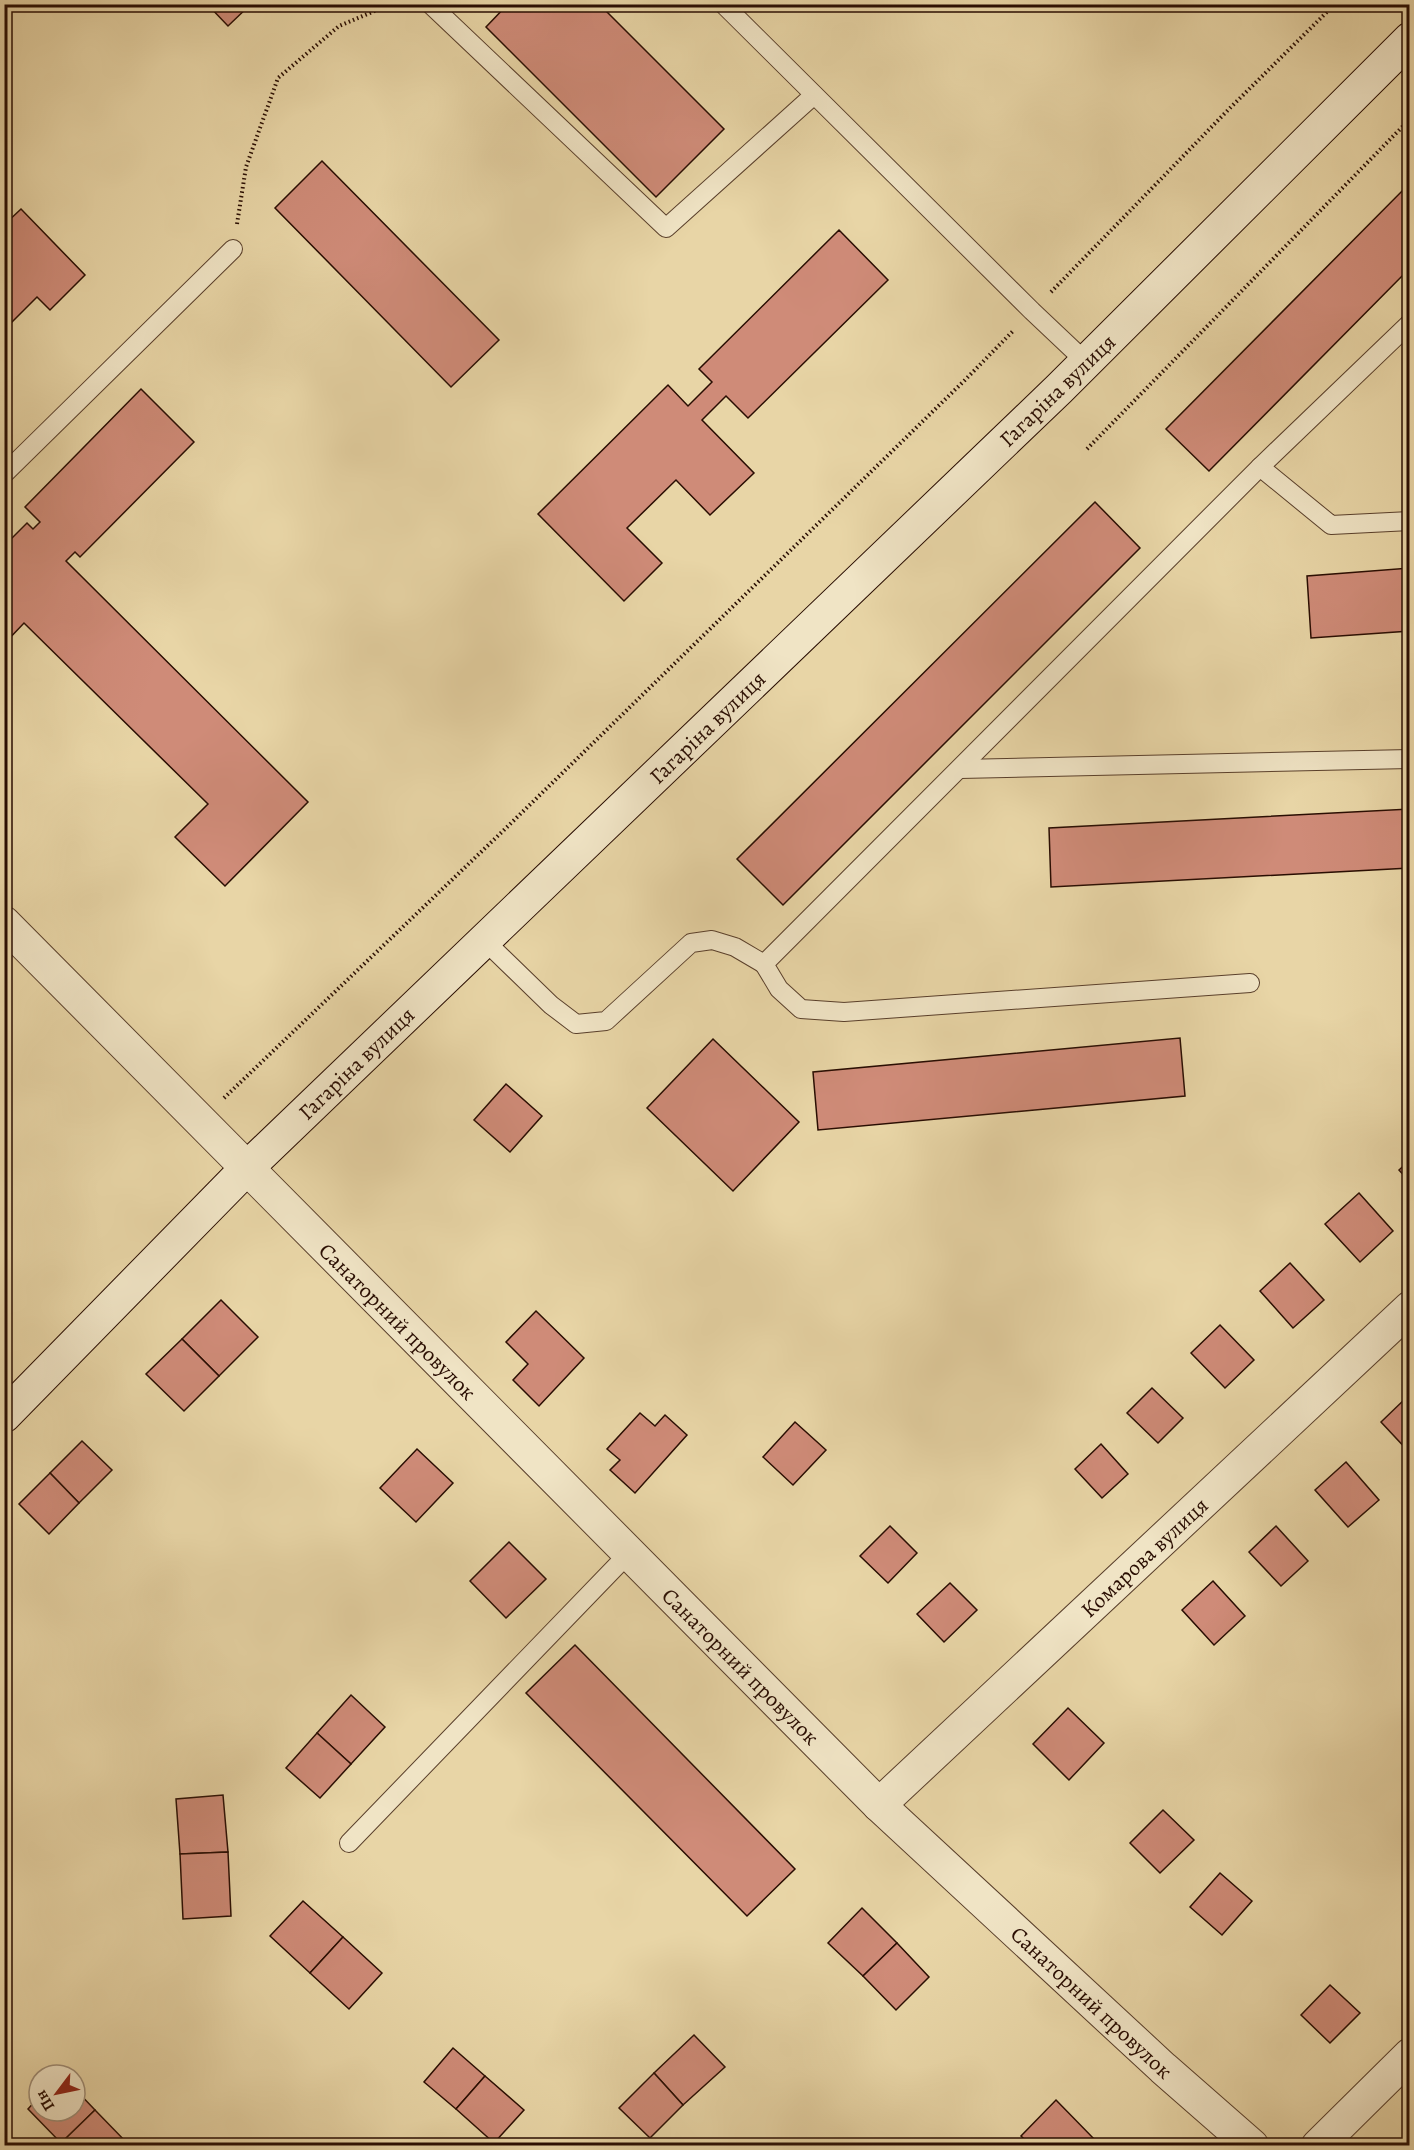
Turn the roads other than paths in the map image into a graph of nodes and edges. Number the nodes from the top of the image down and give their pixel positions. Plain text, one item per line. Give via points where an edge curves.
1 (430, 4) edge
2 (723, 4) edge
3 (1410, 39) edge
4 (814, 95) junction
5 (233, 249) road end
6 (1410, 322) edge
7 (1087, 363) junction
8 (1260, 467) junction
9 (4, 474) edge
10 (1410, 520) edge
11 (1410, 759) edge
12 (960, 769) junction
13 (4, 923) edge
14 (484, 940) junction
15 (764, 964) junction
16 (1250, 982) dead end
17 (247, 1168) junction
18 (1410, 1308) edge
19 (4, 1416) edge
20 (629, 1553) junction
21 (879, 1805) junction
22 (349, 1843) dead end
23 (1410, 2055) edge
24 (1252, 2145) edge
25 (1318, 2145) edge

1 - 4 lane via 666,228
2 - 4 lane
3 - 7 street, Гагаріна вулиця
4 - 7 lane
5 - 9 lane
6 - 8 lane
7 - 14 street, Гагаріна вулиця
8 - 10 lane via 1331,525
8 - 12 lane
11 - 12 lane
12 - 15 lane
13 - 17 street, Санаторний провулок
14 - 15 lane via 576,1024 606,1021 691,944 712,940 735,947
14 - 17 street, Гагаріна вулиця
15 - 16 lane via 779,989 801,1009 844,1012
17 - 19 street, Гагаріна вулиця
17 - 20 street, Санаторний провулок
18 - 21 street, Комарова вулиця
20 - 21 street, Санаторний провулок
20 - 22 lane
21 - 24 street, Санаторний провулок via 1163,2068
23 - 25 street

